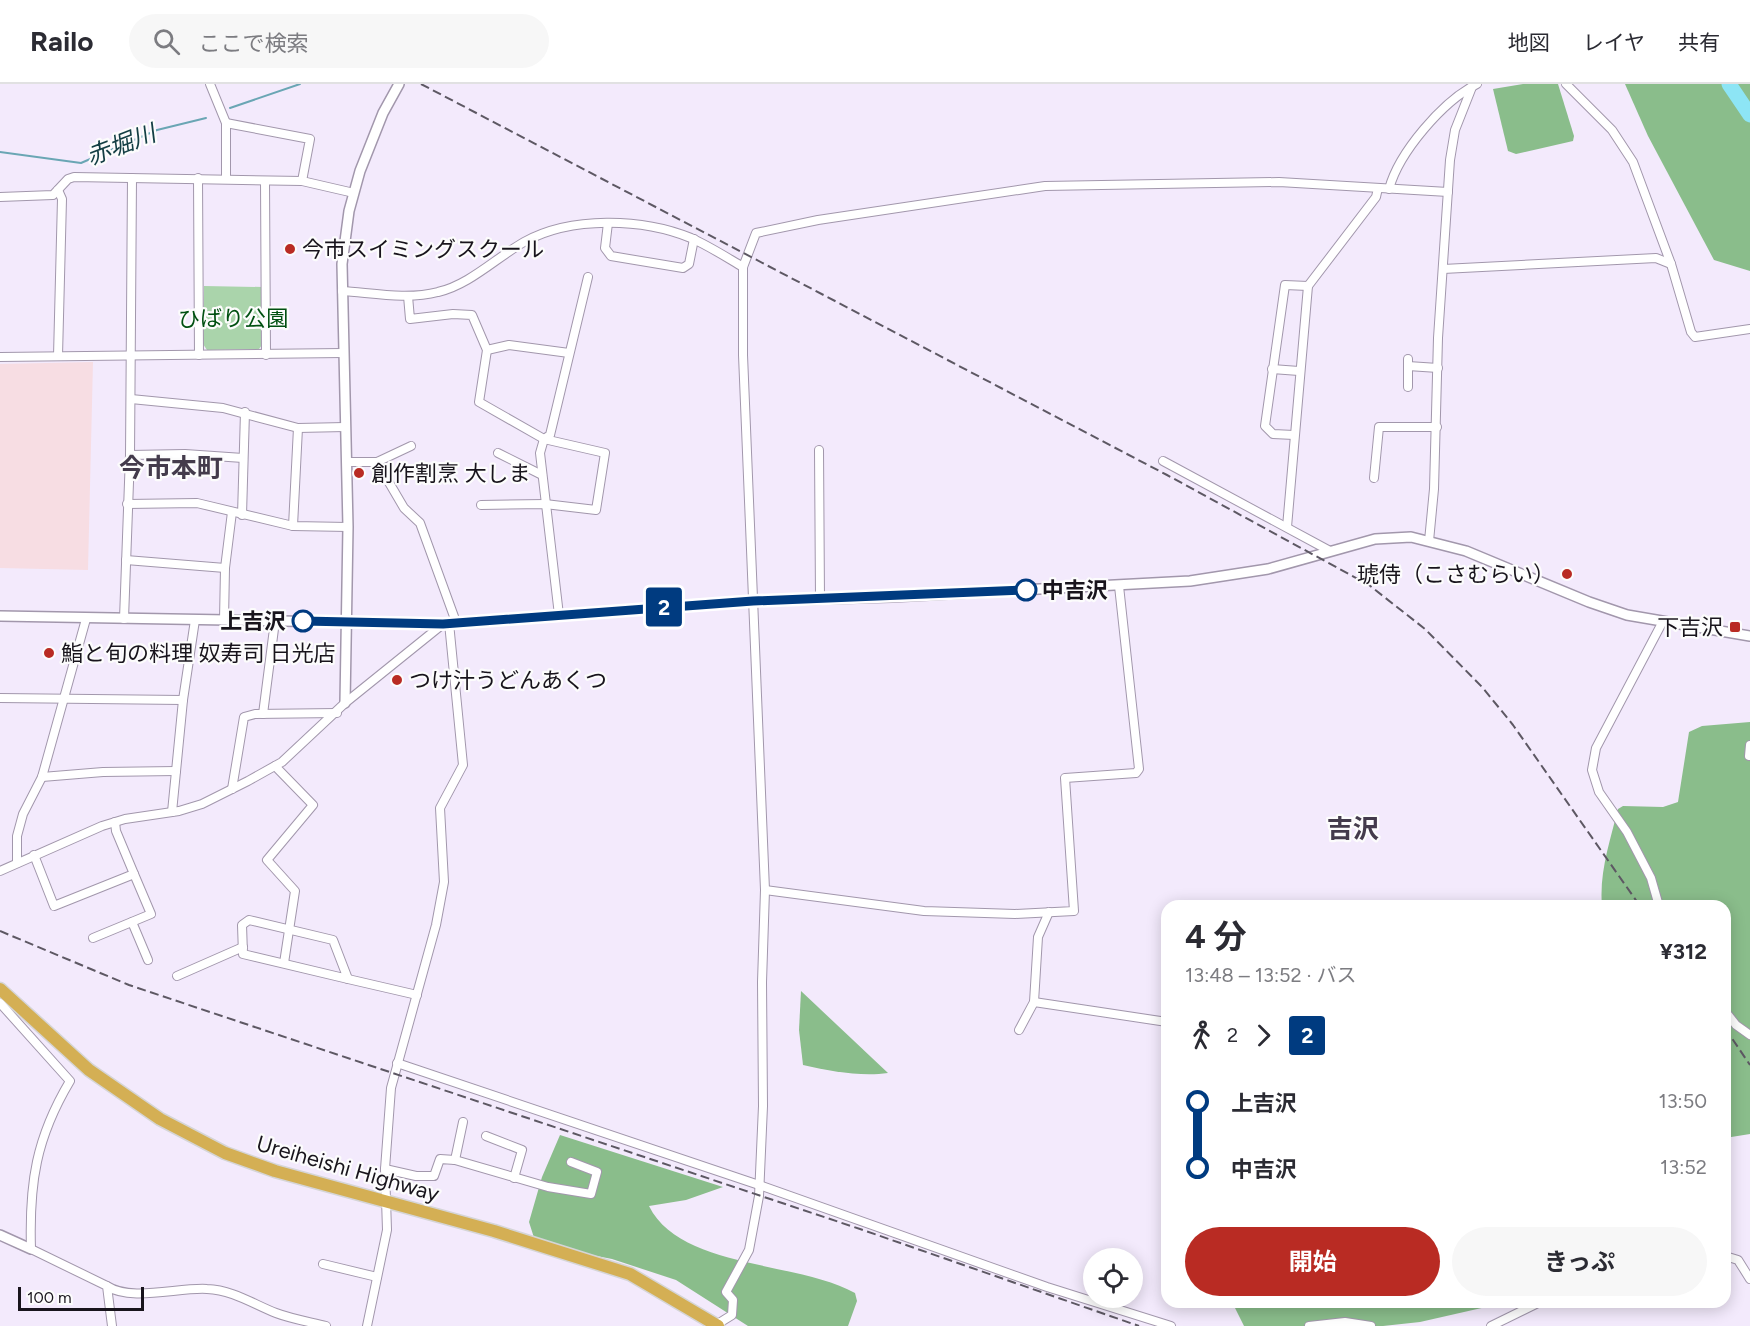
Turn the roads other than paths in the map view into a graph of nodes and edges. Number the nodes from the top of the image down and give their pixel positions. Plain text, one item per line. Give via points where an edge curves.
1 (210, 84) edge
2 (399, 84) edge
3 (1566, 84) edge
4 (1475, 85) edge
5 (226, 123) junction
6 (132, 178) junction
7 (198, 178) junction
8 (226, 179) junction
9 (265, 181) junction
10 (302, 181) junction
11 (1378, 188) junction
12 (1389, 189) junction
13 (58, 190) junction
14 (1448, 192) junction
15 (354, 193) junction
16 (0, 197) edge
17 (608, 224) junction
18 (694, 239) junction
19 (1671, 264) junction
20 (743, 267) junction
21 (1443, 269) junction
22 (588, 277) dead end
23 (1308, 286) junction
24 (342, 291) junction
25 (408, 296) junction
26 (1750, 329) edge
27 (487, 350) junction
28 (344, 353) junction
29 (569, 353) junction
30 (131, 355) junction
31 (199, 355) junction
32 (266, 355) junction
33 (58, 356) junction
34 (0, 357) edge
35 (1438, 368) junction
36 (1272, 369) junction
37 (1299, 371) junction
38 (1408, 387) dead end
39 (131, 399) junction
40 (244, 412) junction
41 (345, 427) junction
42 (1437, 427) junction
43 (298, 428) junction
44 (1294, 435) junction
45 (544, 439) junction
46 (411, 446) dead end
47 (819, 450) dead end
48 (498, 453) dead end
49 (130, 455) junction
50 (243, 458) junction
51 (1163, 461) dead end
52 (346, 462) junction
53 (376, 462) junction
54 (542, 475) junction
55 (1374, 478) dead end
56 (128, 504) junction
57 (545, 504) junction
58 (481, 505) dead end
59 (232, 512) junction
60 (242, 515) junction
61 (293, 526) junction
62 (348, 527) junction
63 (1287, 527) junction
64 (1429, 541) junction
65 (1330, 551) junction
66 (126, 560) junction
67 (225, 568) junction
68 (1119, 586) junction
69 (820, 598) junction
70 (753, 601) junction
71 (559, 615) junction
72 (0, 616) edge
73 (86, 619) junction
74 (124, 619) junction
75 (195, 620) junction
76 (224, 620) junction
77 (275, 621) junction
78 (345, 621) junction
79 (449, 623) junction
80 (1662, 623) junction
81 (1750, 636) edge
82 (0, 698) edge
83 (65, 698) junction
84 (183, 700) junction
85 (345, 703) junction
86 (337, 713) junction
87 (263, 714) junction
88 (1750, 745) edge
89 (1749, 756) edge
90 (275, 765) junction
91 (176, 771) junction
92 (42, 777) junction
93 (232, 789) junction
94 (172, 812) junction
95 (115, 822) junction
96 (34, 855) junction
97 (16, 863) junction
98 (0, 871) edge
99 (134, 874) junction
100 (765, 890) junction
101 (1657, 900) edge
102 (1049, 912) junction
103 (132, 922) junction
104 (289, 927) junction
105 (93, 938) dead end
106 (243, 947) junction
107 (148, 960) dead end
108 (284, 963) junction
109 (177, 976) dead end
110 (348, 979) junction
111 (0, 989) edge
112 (417, 995) junction
113 (0, 1002) edge
114 (1034, 1002) junction
115 (1731, 1019) edge
116 (1161, 1021) edge
117 (1019, 1030) dead end
118 (1750, 1035) edge
119 (397, 1063) junction
120 (463, 1122) dead end
121 (486, 1136) dead end
122 (455, 1160) junction
123 (571, 1162) dead end
124 (385, 1169) junction
125 (514, 1178) junction
126 (759, 1185) junction
127 (386, 1202) junction
128 (0, 1235) edge
129 (31, 1249) junction
130 (1731, 1258) edge
131 (323, 1264) dead end
132 (377, 1277) junction
133 (1750, 1279) edge
134 (107, 1286) junction
135 (1528, 1308) edge
136 (717, 1325) edge
137 (112, 1326) edge
138 (326, 1326) edge
139 (367, 1326) edge
140 (1171, 1326) edge
141 (1309, 1326) edge
142 (1371, 1326) edge
143 (1491, 1326) edge

1 - 5 street
2 - 15 street via 383,113
3 - 19 street via 1612,130 1633,162
4 - 12 street via 1421,132
4 - 14 street via 1454,136
5 - 8 street
5 - 10 street via 310,139
6 - 7 street
6 - 13 street via 70,177
6 - 30 street
7 - 8 street
7 - 31 street
8 - 9 street
9 - 10 street
9 - 32 street
10 - 15 street
11 - 12 street
11 - 20 street via 1279,182 1022,189 756,233
11 - 23 street via 1376,197
12 - 14 street
13 - 16 street via 53,195
13 - 33 street via 62,199
14 - 21 street
15 - 24 street via 344,246
17 - 18 street via 659,229
17 - 18 street via 605,248 611,256 683,268 689,264
17 - 25 street via 573,223 548,231 444,290
18 - 20 street
19 - 21 street via 1656,258
19 - 26 street via 1695,337
20 - 70 street via 742,354
21 - 35 street
22 - 29 street
23 - 36 street via 1285,285
23 - 37 street
24 - 25 street
24 - 28 street
25 - 27 street via 410,319 472,315
27 - 29 street via 509,345
27 - 45 street via 479,402
28 - 32 street
28 - 41 street
29 - 45 street via 550,435
30 - 31 street
30 - 33 street
30 - 39 street
31 - 32 street
33 - 34 street
35 - 38 street via 1408,362
35 - 42 street
36 - 37 street
36 - 44 street via 1266,430
37 - 44 street
39 - 40 street
39 - 49 street
40 - 43 street
40 - 50 street
41 - 43 street
41 - 52 street
42 - 55 street via 1379,427
42 - 64 street
43 - 61 street
44 - 63 street
45 - 54 street via 540,453
45 - 57 street via 605,453 596,510
46 - 53 street
47 - 69 street
48 - 54 street
49 - 50 street
49 - 56 street
50 - 60 street
51 - 63 street
52 - 53 street
52 - 62 street
53 - 79 street via 404,508 420,523
54 - 57 street
56 - 59 street via 197,503
56 - 66 street
57 - 58 street
57 - 71 street
59 - 60 street
59 - 67 street
60 - 61 street
61 - 62 street
62 - 78 street
63 - 65 street
64 - 65 street via 1392,537
64 - 80 street via 1466,551 1589,602
65 - 68 street via 1233,575
66 - 67 street
66 - 74 street
67 - 76 street
68 - 69 street
68 - 102 street via 1139,769 1136,773 1065,778 1074,911
69 - 70 street
70 - 71 street
70 - 100 street
71 - 79 street
72 - 73 street
73 - 74 street
73 - 83 street
74 - 75 street
75 - 76 street
75 - 84 street
76 - 77 street
77 - 78 street
77 - 87 street
78 - 79 street
78 - 85 street
79 - 85 street
79 - 112 street via 463,765 441,808 444,882
80 - 81 street
80 - 101 street via 1596,748 1592,770 1599,792 1627,832 1651,878
82 - 83 street
83 - 84 street
83 - 92 street
84 - 91 street
85 - 86 street
86 - 87 street
86 - 90 street
87 - 93 street via 244,717
88 - 89 street
90 - 93 street
90 - 104 street via 313,805 267,860 295,891
91 - 92 street
91 - 94 street
92 - 97 street via 23,814
93 - 94 street via 202,804
94 - 95 street
95 - 96 street
95 - 99 street
96 - 97 street
96 - 99 street via 54,906
97 - 98 street
99 - 103 street via 151,914
100 - 102 street via 924,911
100 - 126 street
102 - 114 street via 1038,937
103 - 105 street
103 - 107 street
104 - 106 street via 249,920 242,925
104 - 108 street
104 - 110 street via 333,940
106 - 108 street via 243,954
106 - 109 street
108 - 110 street
110 - 112 street
111 - 127 highway, Ureiheishi Highway via 89,1070 160,1119 225,1153 274,1171
112 - 119 street
113 - 129 street via 70,1081 42,1136 34,1171
114 - 116 street
114 - 117 street
115 - 118 street
119 - 124 street via 391,1088
119 - 126 street
120 - 122 street
121 - 125 street via 522,1150
122 - 124 street via 440,1159 434,1176
122 - 125 street
123 - 125 street via 597,1172 591,1194
124 - 127 street
126 - 136 street via 749,1250 726,1292 733,1300 732,1315
126 - 140 street via 1047,1287
127 - 132 street via 387,1230
127 - 136 highway, Ureiheishi Highway via 630,1274
128 - 129 street
129 - 134 street
130 - 133 street via 1738,1260
131 - 132 street
132 - 139 street
134 - 137 street
134 - 138 street via 113,1291 149,1293 206,1289 227,1292 278,1314
135 - 143 street
141 - 142 street via 1345,1322

